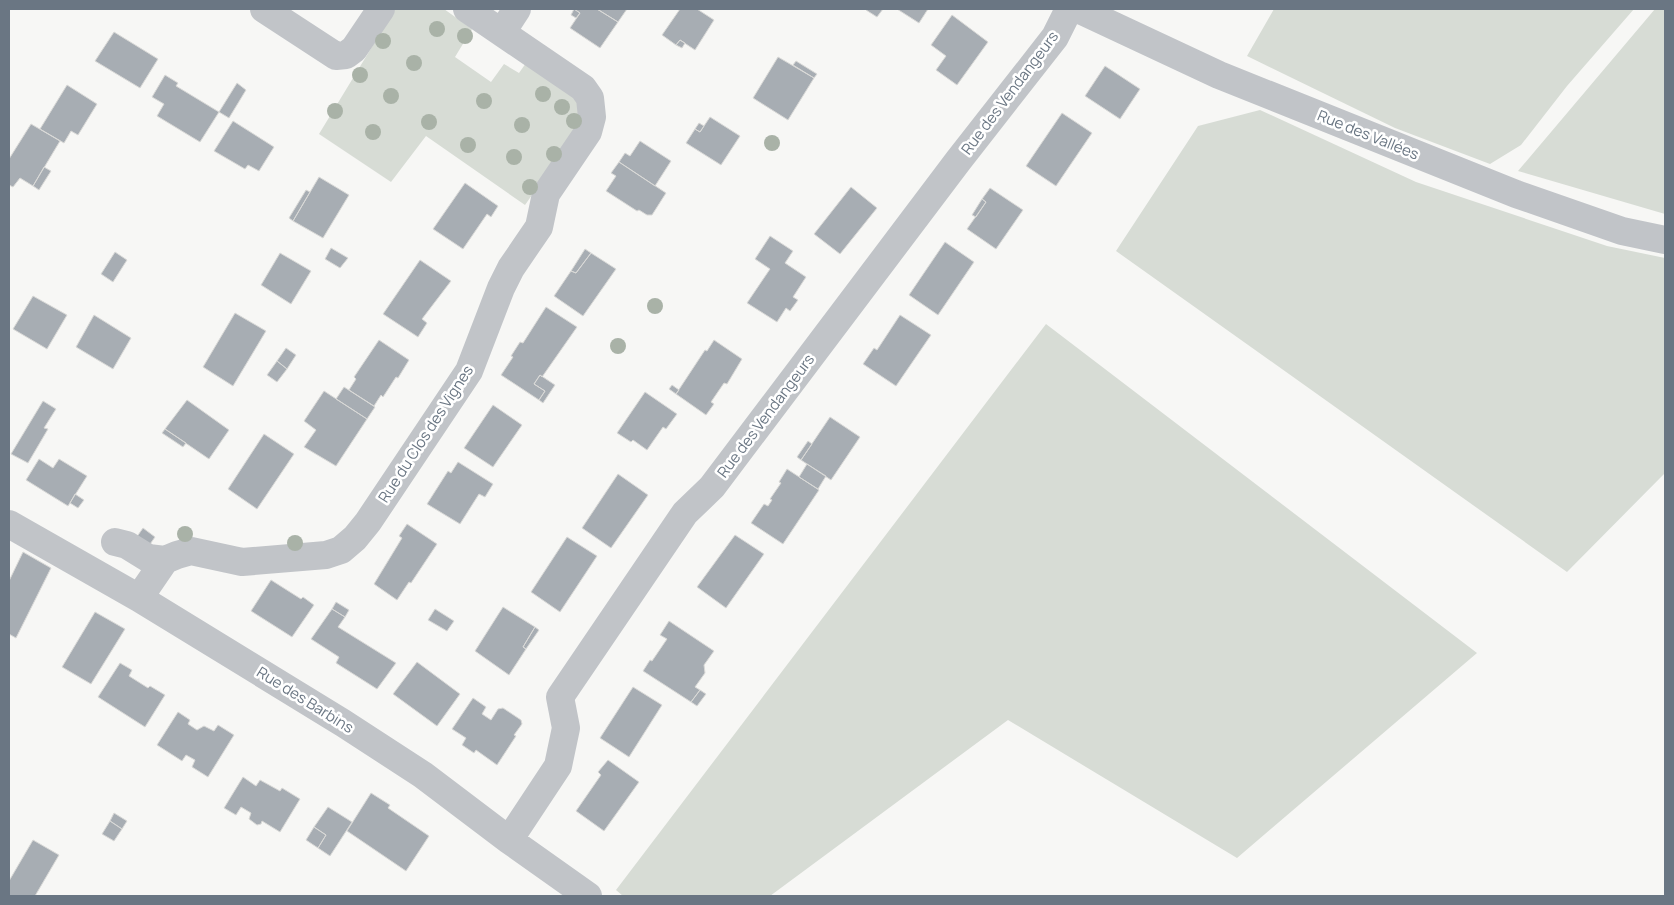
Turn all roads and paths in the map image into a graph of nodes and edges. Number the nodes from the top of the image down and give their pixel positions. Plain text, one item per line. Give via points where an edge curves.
1 (264, 9) edge
2 (381, 9) edge
3 (467, 9) edge
4 (517, 9) edge
5 (1069, 9) edge
6 (1078, 9) edge
7 (502, 32) junction
8 (1665, 240) edge
9 (9, 524) edge
10 (115, 542) dead end
11 (166, 560) junction
12 (139, 598) junction
13 (509, 840) junction
14 (588, 896) edge

1 - 2 street via 336,56 346,56
3 - 7 street, Rue du Clos des Vignes
4 - 7 street
5 - 13 street, Rue des Vendangeurs via 1055,37 712,487 686,514 560,698 566,728 558,766
6 - 8 street, Rue des Vallées via 1219,75 1516,194 1622,231
7 - 11 street, Rue du Clos des Vignes via 583,88 590,98 592,117 588,132 546,194 539,228 501,288 469,370 368,522 341,550 326,555 242,562 190,551
9 - 12 street, Rue des Barbins
10 - 11 street via 127,545 148,558
11 - 12 street
12 - 13 street, Rue des Barbins via 423,775
13 - 14 street, Rue des Barbins

